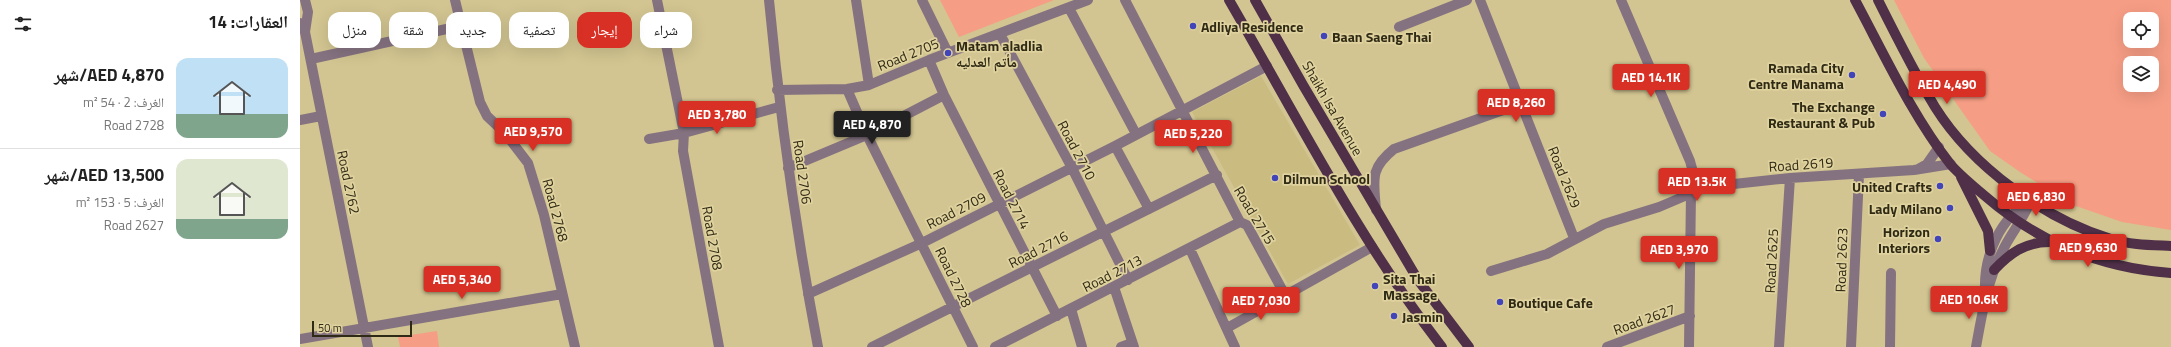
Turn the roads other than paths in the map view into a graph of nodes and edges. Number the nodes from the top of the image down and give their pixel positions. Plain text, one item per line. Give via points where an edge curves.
1 (306, 0) edge
2 (455, 0) edge
3 (657, 0) edge
4 (769, 0) edge
5 (856, 0) edge
6 (922, 0) edge
7 (1088, 0) edge
8 (1125, 0) edge
9 (1229, 0) edge
10 (1255, 0) edge
11 (1467, 0) edge
12 (1480, 0) edge
13 (1621, 0) edge
14 (1856, 0) edge
15 (1878, 0) edge
16 (1069, 8) junction
17 (457, 12) edge
18 (1399, 27) dead end
19 (302, 28) edge
20 (446, 29) edge
21 (1000, 34) junction
22 (466, 48) edge
23 (948, 53) junction
24 (310, 59) junction
25 (929, 60) junction
26 (1267, 66) junction
27 (869, 85) junction
28 (847, 89) junction
29 (777, 90) junction
30 (944, 95) junction
31 (1520, 104) junction
32 (780, 107) junction
33 (1183, 110) junction
34 (321, 116) junction
35 (300, 120) edge
36 (684, 133) junction
37 (1136, 134) junction
38 (867, 135) junction
39 (649, 139) dead end
40 (1115, 146) junction
41 (1939, 147) junction
42 (1951, 164) junction
43 (788, 168) junction
44 (1072, 168) junction
45 (1914, 170) junction
46 (1959, 174) junction
47 (1217, 175) junction
48 (1859, 175) junction
49 (1790, 178) junction
50 (1694, 191) junction
51 (2031, 200) junction
52 (998, 204) junction
53 (1149, 209) junction
54 (1376, 210) junction
55 (2010, 216) junction
56 (1240, 222) junction
57 (2020, 222) junction
58 (1104, 232) junction
59 (1574, 238) junction
60 (2050, 242) junction
61 (922, 243) junction
62 (2171, 246) edge
63 (1372, 247) junction
64 (1190, 249) junction
65 (1990, 251) junction
66 (1032, 268) junction
67 (1994, 270) junction
68 (1491, 271) dead end
69 (1891, 273) dead end
70 (2171, 273) edge
71 (1128, 280) junction
72 (1114, 287) junction
73 (562, 294) junction
74 (808, 294) junction
75 (1285, 295) junction
76 (1985, 297) junction
77 (953, 308) junction
78 (1071, 308) junction
79 (1057, 316) junction
80 (1690, 316) junction
81 (365, 328) junction
82 (1227, 328) junction
83 (300, 339) edge
84 (1133, 345) edge
85 (368, 347) edge
86 (575, 347) edge
87 (719, 347) edge
88 (818, 347) edge
89 (872, 347) edge
90 (973, 347) edge
91 (995, 347) edge
92 (1082, 347) edge
93 (1121, 347) edge
94 (1235, 347) edge
95 (1442, 347) edge
96 (1469, 347) edge
97 (1607, 347) edge
98 (1689, 347) edge
99 (1779, 347) edge
100 (1851, 347) edge
101 (1890, 347) edge
102 (1976, 347) edge

1 - 19 street, Road 2762 via 308,12
2 - 17 street, Road 2768
3 - 36 street, Road 2708
4 - 29 street, Road 2706
5 - 27 street
6 - 23 street
7 - 16 street, Road 2705
8 - 33 street, Road 2715
9 - 26 main road
10 - 54 main road, Shaikh Isa Avenue
11 - 18 street
12 - 31 street, Road 2629
13 - 50 street, Road 2627 via 1690,161
14 - 41 main road via 1915,113
15 - 51 main road via 1936,108 1957,136 1991,170
16 - 21 street, Road 2705
16 - 37 street
19 - 24 street, Road 2762
20 - 24 street
21 - 23 street, Road 2705
21 - 44 street, Road 2710
22 - 73 street, Road 2768 via 480,102 487,116 505,133 528,162 544,215
23 - 25 street, Road 2705
24 - 34 street, Road 2762
25 - 27 street, Road 2705
25 - 30 street, Road 2714
26 - 33 street, Road 2709
26 - 63 main road
27 - 28 street, Road 2705
28 - 29 street, Road 2705
28 - 38 street, Road 2728
29 - 32 street, Road 2706
30 - 38 street
30 - 52 street, Road 2714
31 - 54 street via 1394,149 1381,159 1375,170
31 - 59 street, Road 2629
32 - 36 street
32 - 43 street, Road 2706
33 - 37 street, Road 2709
33 - 47 street, Road 2715
34 - 35 street
34 - 81 street, Road 2762
36 - 39 street
36 - 87 street, Road 2708 via 683,151
37 - 40 street, Road 2709
38 - 43 street
38 - 61 street, Road 2728
40 - 44 street, Road 2709
40 - 53 street
41 - 42 main road
41 - 45 street, Road 2619 via 1927,164
42 - 45 street, Road 2619
42 - 46 main road
43 - 74 street, Road 2706
44 - 52 street, Road 2709
44 - 58 street, Road 2710
45 - 48 street, Road 2619
46 - 55 main road
46 - 65 main road via 1988,231
47 - 53 street, Road 2716
47 - 56 street, Road 2715
48 - 49 street, Road 2619
48 - 100 street, Road 2623
49 - 50 street, Road 2619
49 - 99 street, Road 2625
50 - 59 street, Road 2619 via 1670,203 1604,224
50 - 80 street, Road 2627
51 - 55 street
51 - 57 street
51 - 62 main road via 2058,217 2112,239 2134,244
52 - 61 street, Road 2709
52 - 66 street, Road 2714
53 - 58 street, Road 2716
54 - 96 main road, Shaikh Isa Avenue via 1418,280
55 - 57 main road
55 - 65 street
56 - 64 street, Road 2713
56 - 75 street, Road 2715 via 1247,225
57 - 60 main road
57 - 67 street via 2002,251
58 - 66 street, Road 2716
58 - 71 street, Road 2710
59 - 68 street, Road 2619 via 1547,254
60 - 67 main road via 2020,247
60 - 70 main road via 2113,264
61 - 74 street, Road 2709
61 - 77 street, Road 2728
63 - 75 street
63 - 95 main road via 1410,305
64 - 71 street, Road 2713
64 - 82 street
65 - 76 street via 1986,267
66 - 77 street, Road 2716
66 - 79 street, Road 2714
67 - 76 street
69 - 101 street
71 - 72 street, Road 2713
72 - 78 street, Road 2713
72 - 84 street
73 - 81 street
73 - 86 street, Road 2768
74 - 88 street, Road 2706
75 - 82 street
76 - 102 street
77 - 89 street, Road 2716
77 - 90 street, Road 2728
78 - 79 street, Road 2713
78 - 92 street
79 - 91 street, Road 2713
80 - 97 street, Road 2627
80 - 98 street, Road 2627
81 - 83 street
81 - 85 street, Road 2762
82 - 94 street
84 - 93 street

